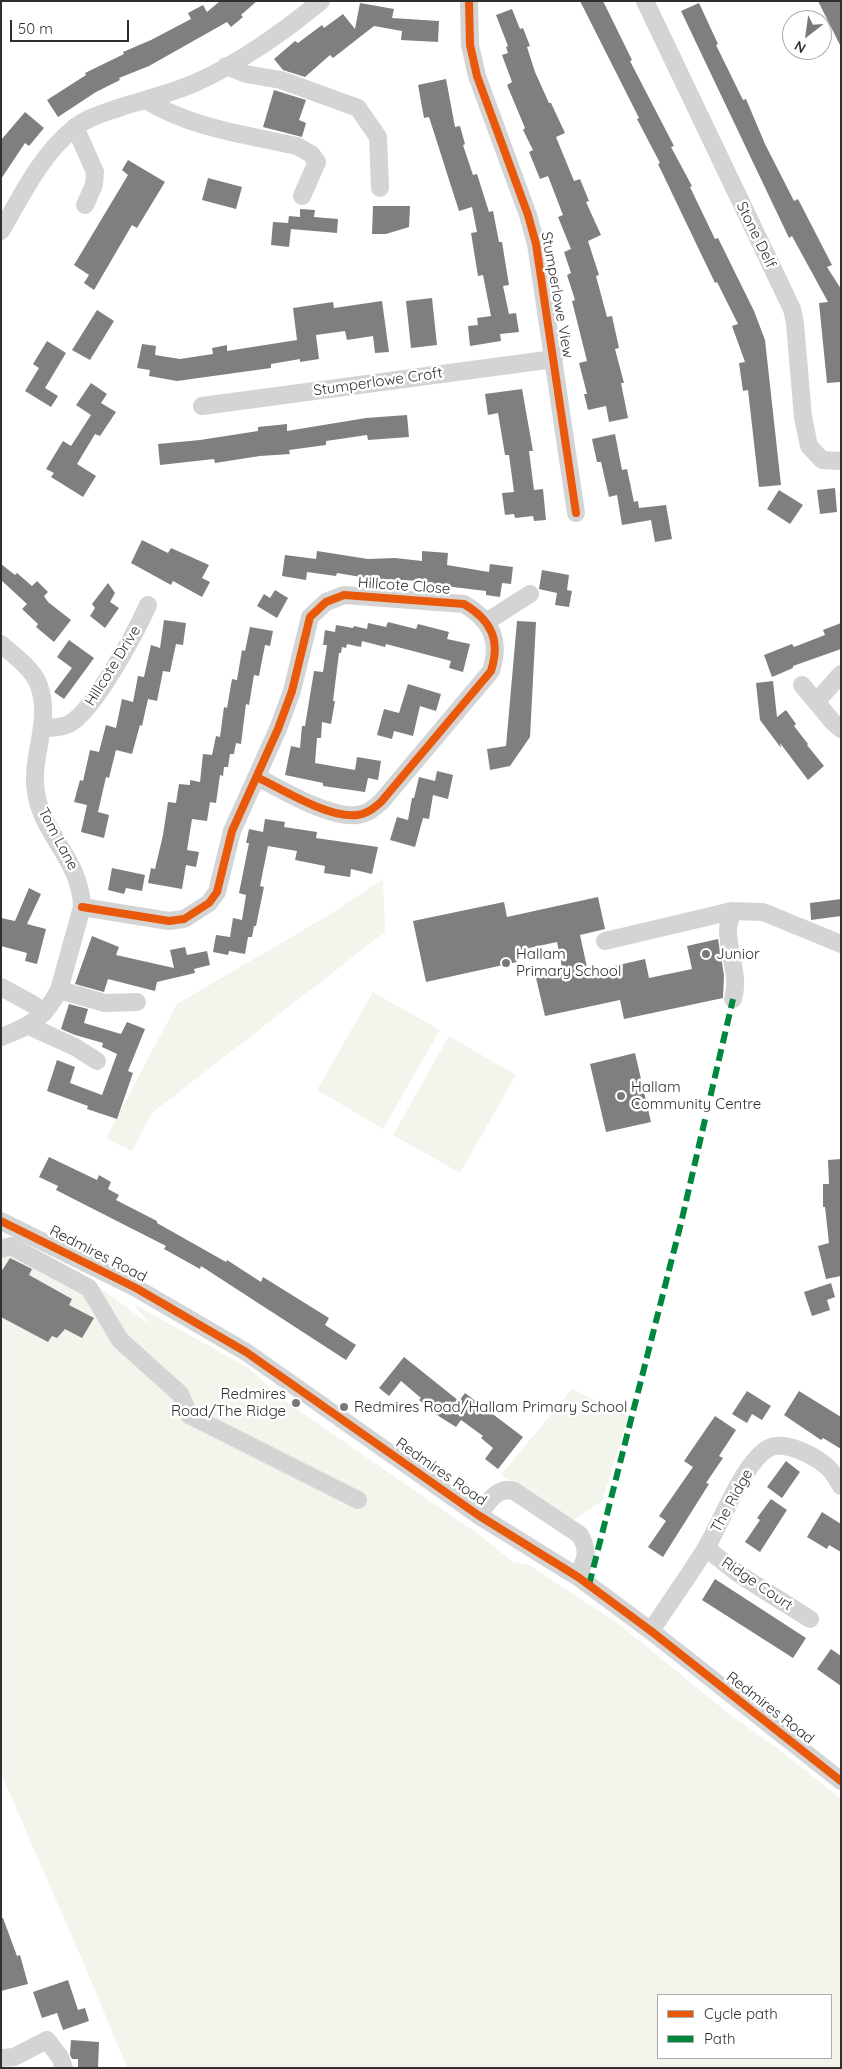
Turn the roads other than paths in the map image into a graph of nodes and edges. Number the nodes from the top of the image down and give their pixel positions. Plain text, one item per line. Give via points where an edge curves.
1 (321, 1) edge
2 (469, 1) edge
3 (645, 1) edge
4 (226, 66) junction
5 (146, 100) junction
6 (75, 127) junction
7 (380, 188) dead end
8 (302, 196) dead end
9 (85, 205) dead end
10 (1, 230) edge
11 (554, 359) junction
12 (202, 406) dead end
13 (841, 461) edge
14 (576, 513) dead end
15 (530, 594) dead end
16 (148, 606) dead end
17 (486, 622) junction
18 (1, 644) edge
19 (841, 674) edge
20 (802, 685) dead end
21 (816, 702) junction
22 (43, 728) junction
23 (841, 728) edge
24 (257, 776) junction
25 (82, 907) junction
26 (732, 911) junction
27 (605, 942) dead end
28 (841, 944) edge
29 (1, 987) edge
30 (59, 990) junction
31 (734, 1000) dead end
32 (137, 1002) dead end
33 (44, 1013) junction
34 (29, 1026) junction
35 (1, 1037) edge
36 (97, 1061) dead end
37 (1, 1221) edge
38 (1, 1249) edge
39 (841, 1486) edge
40 (358, 1500) dead end
41 (478, 1515) junction
42 (706, 1548) junction
43 (578, 1577) junction
44 (810, 1619) dead end
45 (650, 1631) junction
46 (841, 1782) edge
47 (1, 2058) edge
48 (64, 2068) edge

1 - 4 street
2 - 11 street, Stumperlowe View via 470,45 477,76 536,244
3 - 13 street, Stone Delf via 792,309 796,323 803,418 809,446 822,460
4 - 5 street via 197,82
4 - 7 street via 246,74 280,80 358,108 378,137
5 - 6 street via 95,116
5 - 8 street via 198,124 297,146 311,154 317,162
6 - 9 street via 95,172 94,185
6 - 10 street via 41,164
11 - 12 street, Stumperlowe Croft
11 - 14 street, Stumperlowe View
15 - 17 street
16 - 22 street, Hillcote Drive via 108,678 83,712 69,724
17 - 24 street, Hillcote Close via 464,604 344,595 326,602 310,618 292,691
17 - 24 street, Hillcote Close via 496,647 492,671 370,811 341,815
18 - 22 street, Tom Lane via 33,673 37,681 44,711
19 - 21 street
20 - 21 street
21 - 23 street
22 - 25 street, Tom Lane via 35,766 36,792 42,814 78,879
24 - 25 street, Hillcote Close via 232,831 217,892 196,913 169,921
25 - 30 street, Tom Lane
26 - 27 street
26 - 28 street via 763,912
26 - 31 street via 728,928 737,987
29 - 33 street
30 - 32 street via 105,1003
30 - 33 street, Tom Lane
33 - 34 street, Tom Lane
34 - 35 street, Tom Lane
34 - 36 street
37 - 41 street, Redmires Road via 136,1288 246,1352
38 - 40 street via 11,1246 90,1288 120,1340 180,1394 188,1415
39 - 42 street, The Ridge via 826,1465 799,1449 783,1445 770,1447 757,1458 736,1489
41 - 43 street, Redmires Road
41 - 43 street via 496,1492 507,1489 514,1492 580,1535 587,1553
42 - 44 street, Ridge Court via 740,1575
42 - 45 street, The Ridge
43 - 45 street, Redmires Road
45 - 46 street, Redmires Road
47 - 48 street via 14,2057 47,2040

